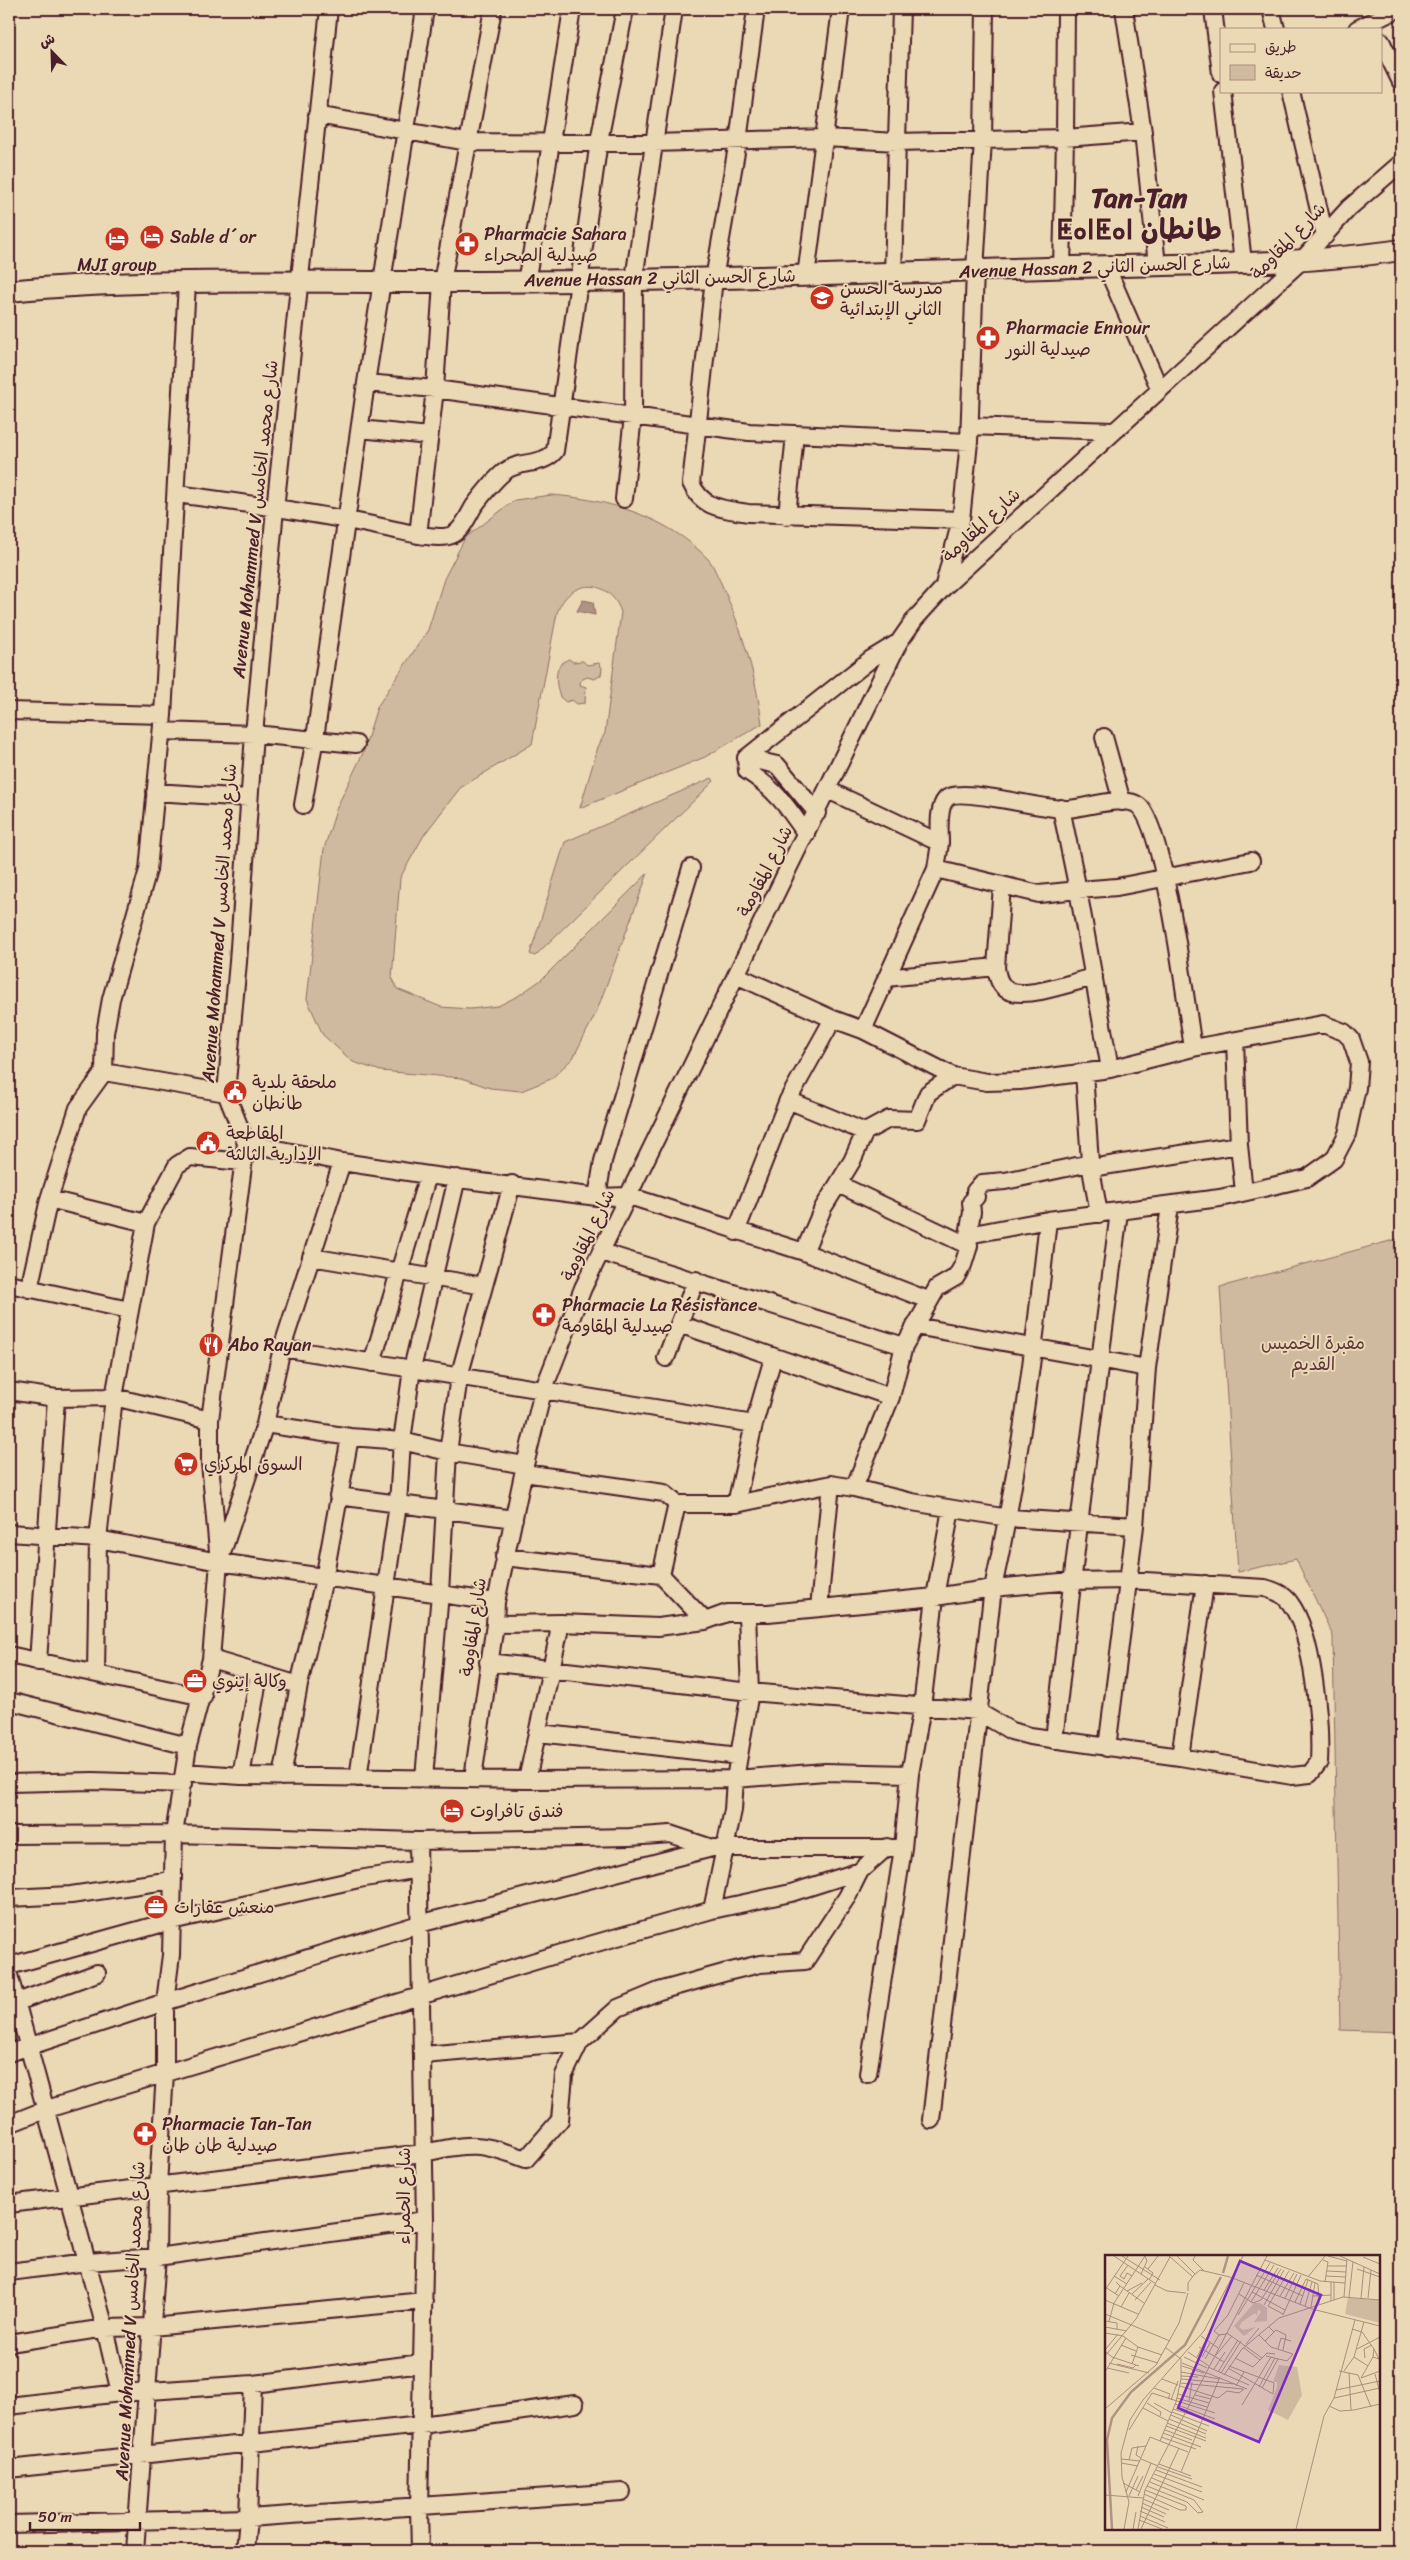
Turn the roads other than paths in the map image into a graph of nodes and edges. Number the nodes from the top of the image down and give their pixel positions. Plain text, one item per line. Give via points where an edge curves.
1 (329, 9) edge
2 (425, 9) edge
3 (493, 9) edge
4 (572, 9) edge
5 (625, 9) edge
6 (674, 9) edge
7 (756, 9) edge
8 (841, 9) edge
9 (901, 9) edge
10 (985, 9) edge
11 (1066, 9) edge
12 (1124, 9) edge
13 (1213, 9) edge
14 (1271, 9) edge
15 (1398, 9) edge
16 (1371, 20) edge
17 (1276, 28) edge
18 (1359, 28) edge
19 (1382, 43) edge
20 (1220, 66) edge
21 (1401, 82) edge
22 (1223, 92) edge
23 (1291, 92) edge
24 (317, 115) junction
25 (406, 132) junction
26 (1143, 132) junction
27 (824, 138) junction
28 (1066, 138) junction
29 (984, 140) junction
30 (599, 141) junction
31 (738, 141) junction
32 (467, 142) junction
33 (551, 142) junction
34 (897, 142) junction
35 (653, 143) junction
36 (1401, 163) edge
37 (1325, 236) junction
38 (1401, 250) edge
39 (1302, 260) junction
40 (1243, 262) junction
41 (1158, 265) junction
42 (1106, 266) junction
43 (1062, 268) junction
44 (975, 270) junction
45 (893, 273) junction
46 (806, 276) junction
47 (634, 279) junction
48 (714, 279) junction
49 (300, 280) junction
50 (579, 280) junction
51 (526, 281) junction
52 (383, 282) junction
53 (442, 282) junction
54 (187, 283) junction
55 (9, 291) edge
56 (366, 383) junction
57 (435, 389) junction
58 (1160, 390) junction
59 (563, 407) junction
60 (633, 416) junction
61 (699, 424) junction
62 (360, 429) junction
63 (1113, 431) junction
64 (795, 434) junction
65 (969, 434) junction
66 (429, 436) junction
67 (177, 494) junction
68 (624, 499) dead end
69 (275, 508) junction
70 (787, 516) junction
71 (348, 519) junction
72 (961, 520) junction
73 (418, 535) junction
74 (944, 587) junction
75 (899, 642) junction
76 (9, 711) edge
77 (163, 723) junction
78 (254, 734) junction
79 (1104, 737) dead end
80 (315, 738) junction
81 (356, 744) dead end
82 (746, 758) junction
83 (828, 790) junction
84 (155, 792) junction
85 (249, 798) junction
86 (1122, 802) junction
87 (303, 805) dead end
88 (1061, 808) junction
89 (817, 813) junction
90 (806, 834) junction
91 (940, 843) junction
92 (1251, 861) dead end
93 (691, 868) dead end
94 (936, 870) junction
95 (1165, 878) junction
96 (1002, 886) junction
97 (1078, 890) junction
98 (996, 967) junction
99 (736, 975) junction
100 (1094, 977) junction
101 (886, 978) junction
102 (833, 1019) junction
103 (864, 1030) junction
104 (1235, 1041) junction
105 (1194, 1048) junction
106 (1110, 1069) junction
107 (104, 1072) junction
108 (1084, 1072) junction
109 (953, 1076) junction
110 (226, 1093) junction
111 (788, 1100) junction
112 (865, 1132) junction
113 (246, 1143) junction
114 (1239, 1145) junction
115 (243, 1162) junction
116 (342, 1162) junction
117 (1090, 1166) junction
118 (428, 1175) junction
119 (457, 1178) junction
120 (512, 1184) junction
121 (838, 1184) junction
122 (1244, 1192) junction
123 (629, 1196) junction
124 (597, 1197) junction
125 (49, 1199) junction
126 (1170, 1206) junction
127 (1119, 1212) junction
128 (1099, 1214) junction
129 (1048, 1220) junction
130 (146, 1223) junction
131 (736, 1232) junction
132 (968, 1241) junction
133 (601, 1252) junction
134 (804, 1252) junction
135 (311, 1257) junction
136 (397, 1271) junction
137 (432, 1277) junction
138 (696, 1280) junction
139 (9, 1284) edge
140 (484, 1286) junction
141 (29, 1289) junction
142 (928, 1300) junction
143 (129, 1310) junction
144 (678, 1324) junction
145 (915, 1326) junction
146 (904, 1346) junction
147 (282, 1348) junction
148 (1034, 1349) junction
149 (666, 1358) dead end
150 (773, 1358) junction
151 (1101, 1359) junction
152 (372, 1363) junction
153 (1147, 1368) junction
154 (412, 1370) junction
155 (459, 1377) junction
156 (9, 1391) edge
157 (543, 1391) junction
158 (114, 1397) junction
159 (891, 1397) junction
160 (56, 1398) junction
161 (210, 1420) junction
162 (265, 1424) junction
163 (754, 1424) junction
164 (350, 1436) junction
165 (402, 1441) junction
166 (448, 1452) junction
167 (524, 1469) junction
168 (831, 1484) junction
169 (854, 1488) junction
170 (338, 1496) junction
171 (398, 1504) junction
172 (678, 1504) junction
173 (736, 1504) junction
174 (951, 1509) junction
175 (444, 1510) junction
176 (1008, 1518) junction
177 (514, 1519) junction
178 (1079, 1524) junction
179 (1135, 1526) junction
180 (9, 1533) edge
181 (47, 1537) junction
182 (98, 1539) junction
183 (504, 1557) junction
184 (219, 1562) junction
185 (661, 1575) junction
186 (324, 1579) junction
187 (1128, 1580) junction
188 (1072, 1581) junction
189 (1205, 1584) junction
190 (385, 1586) junction
191 (993, 1588) junction
192 (440, 1592) junction
193 (934, 1597) junction
194 (496, 1602) junction
195 (819, 1608) junction
196 (747, 1614) junction
197 (705, 1621) junction
198 (561, 1623) junction
199 (495, 1624) junction
200 (9, 1655) edge
201 (211, 1659) junction
202 (38, 1662) junction
203 (488, 1662) junction
204 (552, 1671) junction
205 (96, 1673) junction
206 (259, 1675) junction
207 (299, 1685) junction
208 (750, 1692) junction
209 (202, 1697) junction
210 (9, 1701) edge
211 (922, 1707) junction
212 (977, 1711) junction
213 (539, 1733) junction
214 (1054, 1740) junction
215 (188, 1746) junction
216 (1107, 1748) junction
217 (740, 1756) junction
218 (1180, 1757) junction
219 (910, 1774) junction
220 (241, 1776) junction
221 (282, 1777) junction
222 (183, 1778) junction
223 (358, 1778) junction
224 (424, 1778) junction
225 (472, 1778) junction
226 (735, 1779) junction
227 (527, 1780) junction
228 (9, 1783) edge
229 (174, 1834) junction
230 (9, 1835) edge
231 (418, 1841) junction
232 (719, 1848) junction
233 (895, 1848) junction
234 (419, 1869) junction
235 (860, 1870) junction
236 (172, 1880) junction
237 (9, 1898) edge
238 (712, 1910) junction
239 (171, 1921) junction
240 (419, 1924) junction
241 (9, 1966) edge
242 (96, 1973) dead end
243 (9, 1975) edge
244 (420, 1996) junction
245 (165, 2002) junction
246 (13, 2004) edge
247 (580, 2042) junction
248 (28, 2047) junction
249 (9, 2053) edge
250 (423, 2054) junction
251 (165, 2073) junction
252 (868, 2074) dead end
253 (47, 2109) junction
254 (930, 2120) dead end
255 (9, 2124) edge
256 (423, 2153) junction
257 (158, 2185) junction
258 (69, 2197) junction
259 (9, 2204) edge
260 (425, 2220) junction
261 (157, 2257) junction
262 (87, 2262) junction
263 (9, 2272) edge
264 (424, 2300) junction
265 (152, 2327) junction
266 (105, 2328) junction
267 (9, 2343) edge
268 (422, 2363) junction
269 (252, 2384) junction
270 (120, 2392) junction
271 (146, 2392) junction
272 (575, 2404) dead end
273 (9, 2406) edge
274 (420, 2425) junction
275 (252, 2442) junction
276 (144, 2456) junction
277 (9, 2470) edge
278 (622, 2492) dead end
279 (419, 2508) junction
280 (248, 2518) junction
281 (137, 2522) junction
282 (9, 2524) edge
283 (135, 2551) edge
284 (245, 2551) edge
285 (420, 2551) edge

1 - 24 street, Avenue Mohammed V شارع محمد الخامس
2 - 25 street
3 - 32 street
4 - 33 street
5 - 30 street
6 - 35 street
7 - 31 street
8 - 27 street
9 - 34 street
10 - 29 street
11 - 28 street
12 - 26 street
13 - 20 street
14 - 17 street
15 - 16 street
16 - 18 street
19 - 21 street
22 - 40 street
23 - 37 street
24 - 25 street
24 - 49 street, Avenue Mohammed V شارع محمد الخامس
25 - 32 street
25 - 52 street
26 - 28 street
26 - 41 street
27 - 31 street
27 - 34 street
27 - 46 street
28 - 29 street
28 - 43 street
29 - 34 street
29 - 44 street
30 - 33 street
30 - 35 street
30 - 50 street
31 - 35 street
31 - 48 street
32 - 33 street
32 - 53 street
33 - 51 street
34 - 45 street
35 - 47 street
36 - 37 street, شارع المقاومة via 1348,208
37 - 39 street, شارع المقاومة
38 - 39 main road, Avenue Hassan 2 شارع الحسن الثاني
39 - 40 main road, Avenue Hassan 2 شارع الحسن الثاني
39 - 58 street, شارع المقاومة
40 - 41 main road, Avenue Hassan 2 شارع الحسن الثاني
41 - 42 main road, Avenue Hassan 2 شارع الحسن الثاني
42 - 43 main road, Avenue Hassan 2 شارع الحسن الثاني
42 - 58 street
43 - 44 main road, Avenue Hassan 2 شارع الحسن الثاني
44 - 45 main road, Avenue Hassan 2 شارع الحسن الثاني
44 - 65 street
45 - 46 main road, Avenue Hassan 2 شارع الحسن الثاني
46 - 48 main road, Avenue Hassan 2 شارع الحسن الثاني
47 - 48 main road, Avenue Hassan 2 شارع الحسن الثاني
47 - 50 main road, Avenue Hassan 2 شارع الحسن الثاني
47 - 60 street
48 - 61 street
49 - 52 main road, Avenue Hassan 2 شارع الحسن الثاني
49 - 54 main road, Avenue Hassan 2 شارع الحسن الثاني
49 - 69 street, Avenue Mohammed V شارع محمد الخامس
50 - 51 main road, Avenue Hassan 2 شارع الحسن الثاني
50 - 59 street
51 - 53 main road, Avenue Hassan 2 شارع الحسن الثاني
52 - 53 main road, Avenue Hassan 2 شارع الحسن الثاني
52 - 56 street
53 - 57 street
54 - 55 main road, Avenue Hassan 2 شارع الحسن الثاني
54 - 67 street
56 - 57 street
56 - 62 street
57 - 59 street
57 - 66 street
58 - 63 street, شارع المقاومة
59 - 60 street
59 - 73 street via 555,452 551,456 506,470 456,533 449,536
60 - 61 street
60 - 68 street
61 - 64 street via 748,432
61 - 70 street via 691,483 703,500 714,508
62 - 66 street
62 - 71 street
63 - 65 street
63 - 74 street, شارع المقاومة
64 - 65 street
64 - 70 street
65 - 72 street
66 - 73 street
67 - 69 street
67 - 77 street
69 - 71 street
69 - 78 street, Avenue Mohammed V شارع محمد الخامس
70 - 72 street
71 - 73 street
71 - 80 street
72 - 74 street
74 - 75 street, شارع المقاومة
75 - 82 street via 871,659
75 - 83 street, شارع المقاومة
76 - 77 street
77 - 78 street
77 - 84 street
78 - 80 street
78 - 85 street, Avenue Mohammed V شارع محمد الخامس
79 - 86 street
80 - 81 street
80 - 87 street
82 - 89 street via 777,765
82 - 90 street via 747,771 768,785 784,802
83 - 89 street, شارع المقاومة
83 - 91 street
84 - 85 street
84 - 107 street via 148,870 111,999 105,1033
85 - 110 street, Avenue Mohammed V شارع محمد الخامس
86 - 88 street
86 - 95 street via 1134,802 1144,812
88 - 91 street via 975,795 948,796 941,810
88 - 97 street
89 - 90 street, شارع المقاومة
90 - 99 street, شارع المقاومة
91 - 94 street
92 - 95 street
93 - 124 street via 603,1161
94 - 96 street
94 - 101 street
95 - 97 street
95 - 105 street
96 - 97 street via 1039,894
96 - 98 street
97 - 100 street
98 - 100 street via 1000,982 1012,992 1039,990
98 - 101 street
99 - 102 street
99 - 123 street, شارع المقاومة
100 - 106 street
101 - 103 street
102 - 103 street
102 - 111 street
103 - 109 street
104 - 105 street
104 - 114 street
104 - 122 street via 1323,1024 1344,1032 1352,1039 1359,1062 1347,1134 1334,1159 1306,1178
105 - 106 street
106 - 108 street
107 - 110 street
107 - 125 street via 78,1108
108 - 109 street via 1020,1081 987,1082
108 - 117 street
109 - 112 street via 928,1092 917,1120 889,1119
110 - 113 street, Avenue Mohammed V شارع محمد الخامس
111 - 112 street
111 - 131 street
112 - 121 street
113 - 115 street, Avenue Mohammed V شارع محمد الخامس
113 - 116 street
114 - 117 street
114 - 122 street
115 - 130 street via 190,1157 184,1160 177,1165
115 - 161 street, Avenue Mohammed V شارع محمد الخامس
116 - 118 street
116 - 135 street
117 - 128 street
117 - 132 street via 982,1183 971,1202
118 - 119 street
118 - 136 street
119 - 120 street
119 - 137 street
120 - 124 street
120 - 140 street
121 - 132 street
121 - 134 street via 823,1208
122 - 126 street
123 - 124 street
123 - 131 street
123 - 133 street, شارع المقاومة
125 - 130 street
125 - 141 street
126 - 127 street
126 - 153 street
127 - 128 street
127 - 151 street
128 - 129 street
129 - 132 street
129 - 148 street
130 - 143 street
131 - 134 street
132 - 142 street via 956,1277 937,1288
133 - 138 street
133 - 157 street, شارع المقاومة via 583,1288
134 - 142 street
135 - 136 street
135 - 147 street
136 - 137 street
136 - 152 street
137 - 140 street
137 - 154 street
138 - 144 street
138 - 146 street
139 - 141 street
140 - 155 street
141 - 143 street
142 - 145 street
143 - 158 street
144 - 149 street
144 - 150 street
145 - 146 street
145 - 148 street
146 - 159 street
147 - 152 street
147 - 162 street
148 - 151 street
148 - 176 street
150 - 159 street
150 - 163 street
151 - 153 street
151 - 178 street
152 - 154 street
153 - 179 street
154 - 155 street
154 - 165 street
155 - 157 street
155 - 166 street
156 - 160 street
157 - 163 street
157 - 167 street, شارع المقاومة
158 - 160 street
158 - 161 street
158 - 182 street
159 - 169 street
160 - 181 street
161 - 184 street, Avenue Mohammed V شارع محمد الخامس via 210,1463
162 - 164 street
162 - 184 street
163 - 173 street
164 - 165 street
164 - 170 street
165 - 166 street
165 - 171 street
166 - 167 street
166 - 175 street
167 - 172 street via 664,1493
167 - 177 street, شارع المقاومة
168 - 169 street
168 - 173 street
168 - 195 street
169 - 174 street
170 - 171 street
170 - 186 street
171 - 175 street
171 - 190 street
172 - 173 street
172 - 185 street
174 - 176 street
174 - 193 street
175 - 177 street
175 - 192 street
176 - 178 street
176 - 191 street
177 - 183 street, شارع المقاومة
178 - 179 street
178 - 188 street
179 - 187 street
180 - 181 street
181 - 182 street
181 - 202 street
182 - 184 street
182 - 205 street
183 - 185 street
183 - 194 street, شارع المقاومة
184 - 186 street
184 - 201 street, Avenue Mohammed V شارع محمد الخامس
185 - 197 street
186 - 190 street
186 - 207 street
187 - 188 street
187 - 189 street
187 - 216 street
188 - 191 street
188 - 214 street
189 - 218 street
189 - 218 street via 1265,1588 1279,1592 1291,1604 1301,1623 1312,1677 1319,1762 1312,1772 1301,1776
190 - 192 street
190 - 223 street
191 - 193 street
191 - 212 street
192 - 194 street
192 - 224 street
193 - 195 street
193 - 211 street
194 - 199 street, شارع المقاومة
195 - 196 street
196 - 197 street via 727,1613
196 - 208 street
197 - 198 street via 658,1627
198 - 199 street
198 - 204 street
199 - 203 street, شارع المقاومة
200 - 202 street
201 - 206 street
201 - 209 street, Avenue Mohammed V شارع محمد الخامس
202 - 205 street
203 - 204 street
203 - 225 street, شارع المقاومة
204 - 208 street
204 - 213 street
205 - 209 street
206 - 207 street
206 - 220 street
207 - 221 street
208 - 211 street
208 - 217 street
209 - 215 street, Avenue Mohammed V شارع محمد الخامس
210 - 215 street
211 - 212 street
211 - 219 street
212 - 214 street via 1011,1731
212 - 254 street
213 - 217 street
213 - 227 street
214 - 216 street
215 - 222 street, Avenue Mohammed V شارع محمد الخامس
216 - 218 street
217 - 226 street
219 - 226 street via 816,1773
219 - 233 street
220 - 221 street
220 - 222 street
221 - 223 street
222 - 228 street
222 - 229 street, Avenue Mohammed V شارع محمد الخامس
223 - 224 street
224 - 225 street
225 - 227 street
226 - 227 street
226 - 232 street via 734,1810
229 - 230 street
229 - 231 street
229 - 236 street, Avenue Mohammed V شارع محمد الخامس
231 - 232 street via 670,1834
231 - 234 street, شارع الحمراء
232 - 233 street
232 - 238 street
232 - 240 street
233 - 235 street
233 - 252 street
234 - 239 street via 358,1879
234 - 240 street, شارع الحمراء
235 - 238 street via 791,1894
235 - 247 street via 847,1897 805,1961 760,1964 659,1990 618,2008
236 - 237 street via 71,1894
236 - 239 street, Avenue Mohammed V شارع محمد الخامس
238 - 244 street
239 - 241 street
239 - 245 street, Avenue Mohammed V شارع محمد الخامس via 171,1955
240 - 244 street, شارع الحمراء
240 - 245 street
242 - 246 street
243 - 246 street
244 - 250 street, شارع الحمراء
244 - 251 street
245 - 248 street
245 - 251 street, Avenue Mohammed V شارع محمد الخامس
246 - 248 street
247 - 250 street
247 - 256 street via 564,2075 560,2120 526,2159 492,2147 467,2144
248 - 249 street
248 - 253 street
250 - 256 street, شارع الحمراء
251 - 253 street
251 - 257 street, Avenue Mohammed V شارع محمد الخامس
253 - 255 street
253 - 258 street
256 - 257 street
256 - 260 street, شارع الحمراء
257 - 258 street
257 - 261 street, Avenue Mohammed V شارع محمد الخامس
258 - 259 street
258 - 262 street
260 - 261 street
260 - 264 street, شارع الحمراء
261 - 262 street
261 - 265 street, Avenue Mohammed V شارع محمد الخامس
262 - 263 street
262 - 266 street
264 - 265 street
264 - 268 street, شارع الحمراء
265 - 266 street
265 - 271 street, Avenue Mohammed V شارع محمد الخامس
266 - 267 street
266 - 270 street
268 - 269 street
268 - 274 street, شارع الحمراء
269 - 271 street
269 - 275 street
270 - 271 street
270 - 273 street
271 - 276 street, Avenue Mohammed V شارع محمد الخامس
272 - 274 street
274 - 275 street
274 - 279 street, شارع الحمراء
275 - 276 street
275 - 280 street
276 - 277 street
276 - 281 street, Avenue Mohammed V شارع محمد الخامس
278 - 279 street
279 - 280 street
279 - 285 street, شارع الحمراء
280 - 281 street
280 - 284 street
281 - 282 street
281 - 283 street, Avenue Mohammed V شارع محمد الخامس

